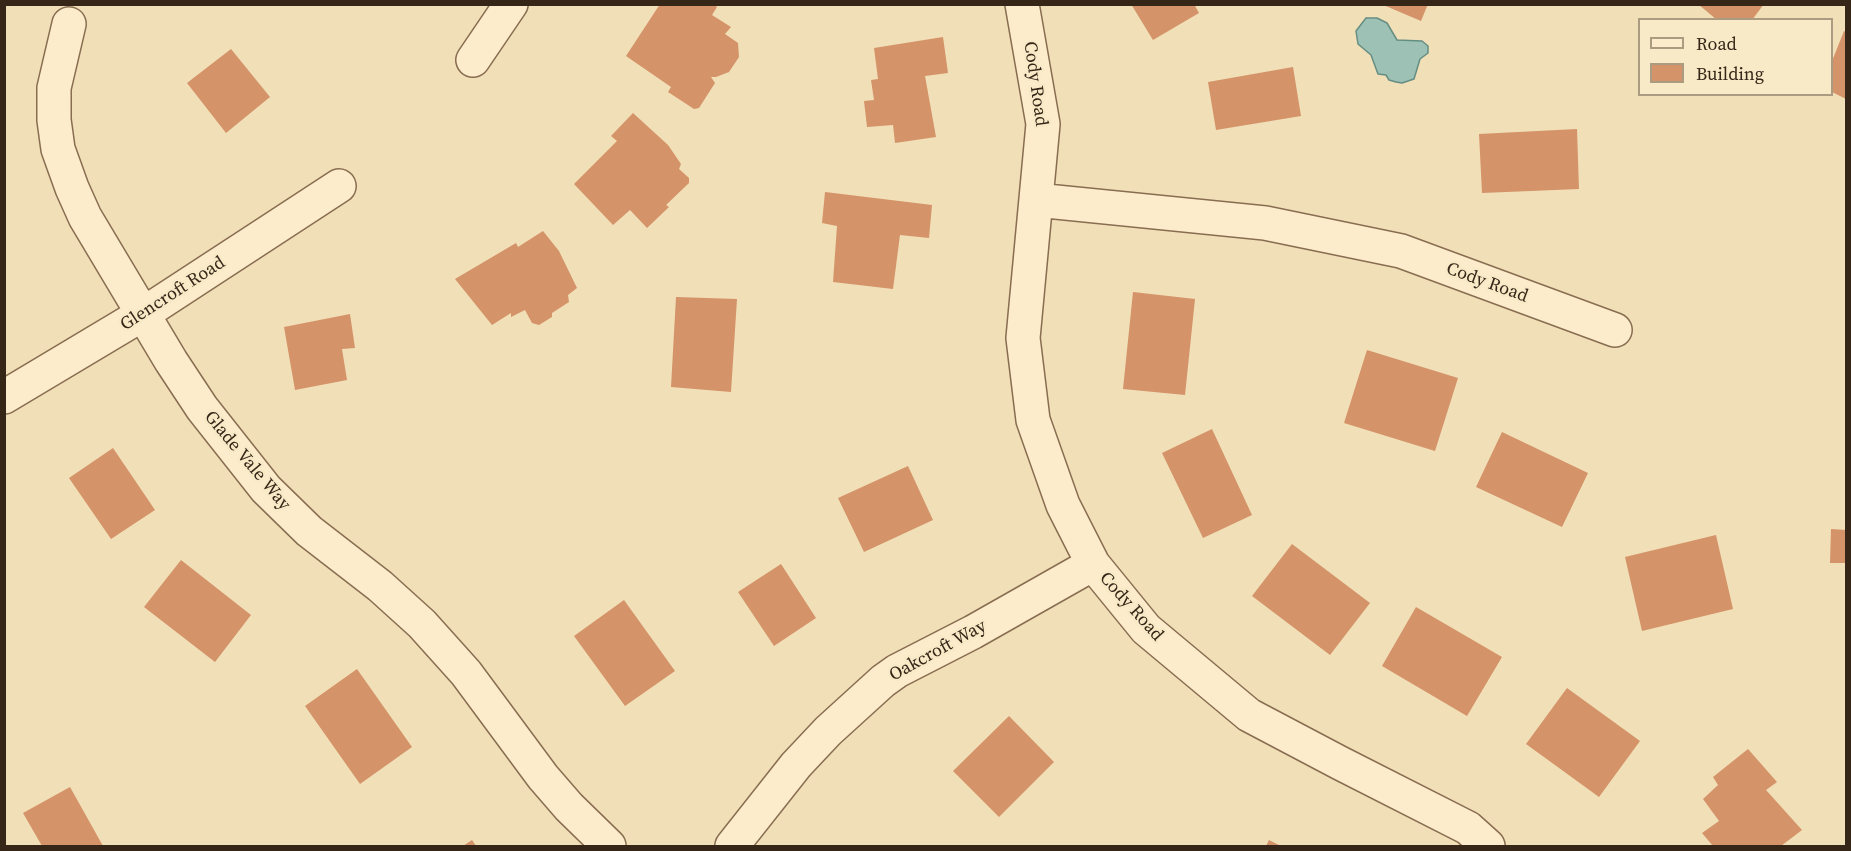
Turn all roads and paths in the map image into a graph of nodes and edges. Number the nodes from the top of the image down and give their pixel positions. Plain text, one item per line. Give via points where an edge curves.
1 (511, 4) edge
2 (1022, 4) edge
3 (69, 24) dead end
4 (473, 60) dead end
5 (339, 186) dead end
6 (1036, 200) junction
7 (142, 314) junction
8 (1615, 330) dead end
9 (4, 397) edge
10 (1093, 564) junction
11 (609, 846) edge
12 (732, 846) edge
13 (1488, 846) edge

1 - 4 street
2 - 6 street, Cody Road via 1043,124
3 - 7 street, Glade Vale Way via 54,88 58,149 85,217
5 - 7 street, Glencroft Road
6 - 8 street, Cody Road via 1265,223 1401,251
6 - 10 street, Cody Road via 1023,338 1033,420 1063,504
7 - 9 street, Glencroft Road
7 - 11 street, Glade Vale Way via 202,408 266,489 309,531 422,624 466,673 550,785
10 - 12 street, Oakcroft Way via 883,681 796,765
10 - 13 street, Cody Road via 1146,629 1249,715 1468,828

